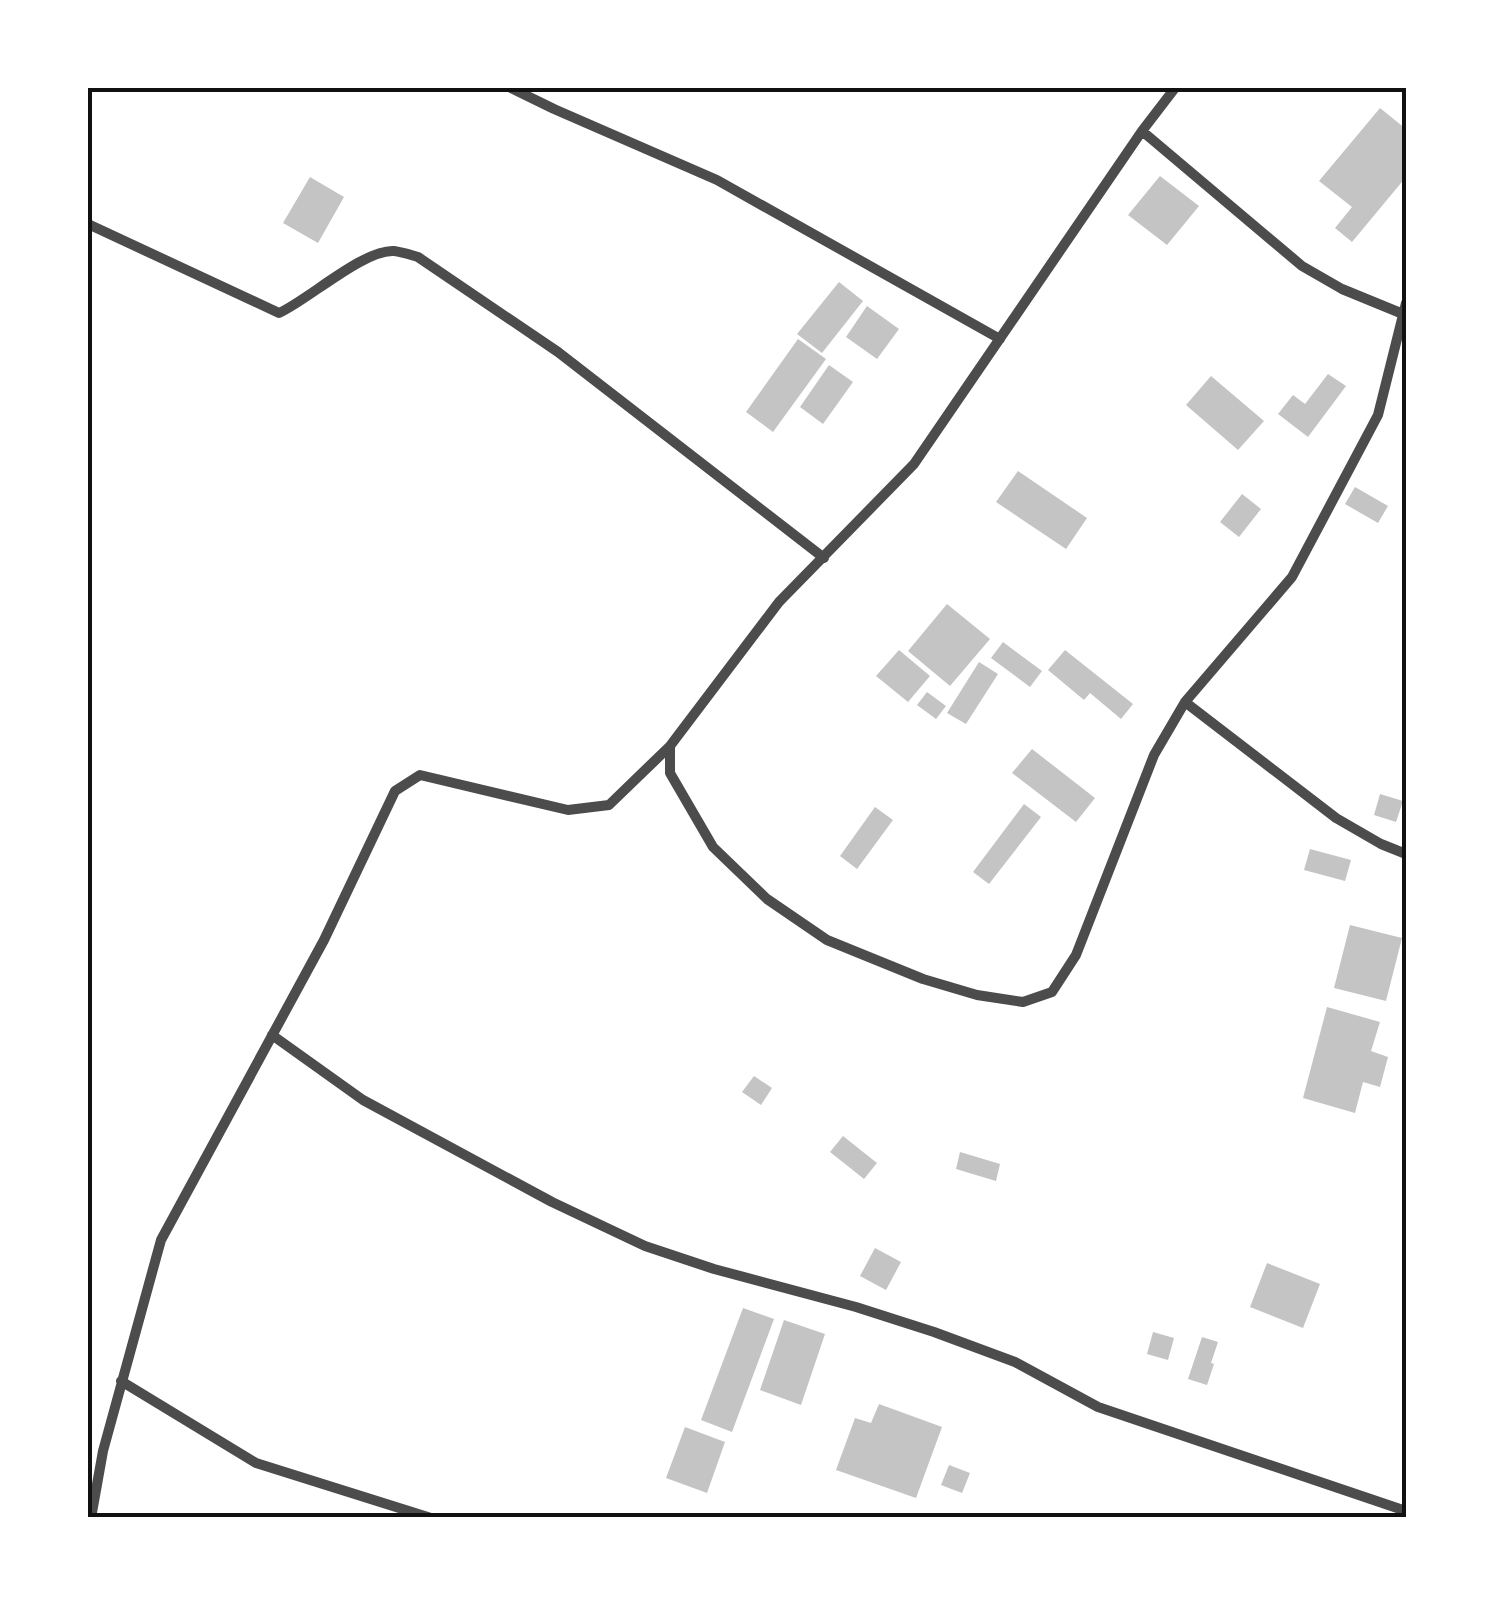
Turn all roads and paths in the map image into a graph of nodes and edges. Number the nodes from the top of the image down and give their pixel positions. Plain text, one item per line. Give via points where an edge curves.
1 (511, 88) edge
2 (1174, 88) edge
3 (1142, 131) junction
4 (88, 224) edge
5 (1405, 308) edge
6 (1000, 340) junction
7 (824, 558) junction
8 (1185, 702) junction
9 (670, 746) junction
10 (1406, 854) edge
11 (272, 1035) junction
12 (122, 1381) junction
13 (1406, 1515) edge
14 (92, 1518) edge
15 (431, 1518) edge

1 - 6 street via 717,180
2 - 3 street
3 - 5 street via 1302,266 1342,289
3 - 6 street
4 - 7 street via 279,313 382,252 418,257 558,352
5 - 8 street via 1378,415 1292,576
6 - 7 street via 914,464
7 - 9 street via 779,602
8 - 9 street via 1154,756 1076,955 1052,992 1023,1002 923,979 828,940 767,899 713,847 670,773
8 - 10 street via 1336,818
9 - 11 street via 609,805 568,810 420,775 396,791
11 - 12 street via 161,1240
11 - 13 street via 363,1100 645,1246 934,1332 1015,1362 1098,1406
12 - 14 street
12 - 15 street via 256,1462

